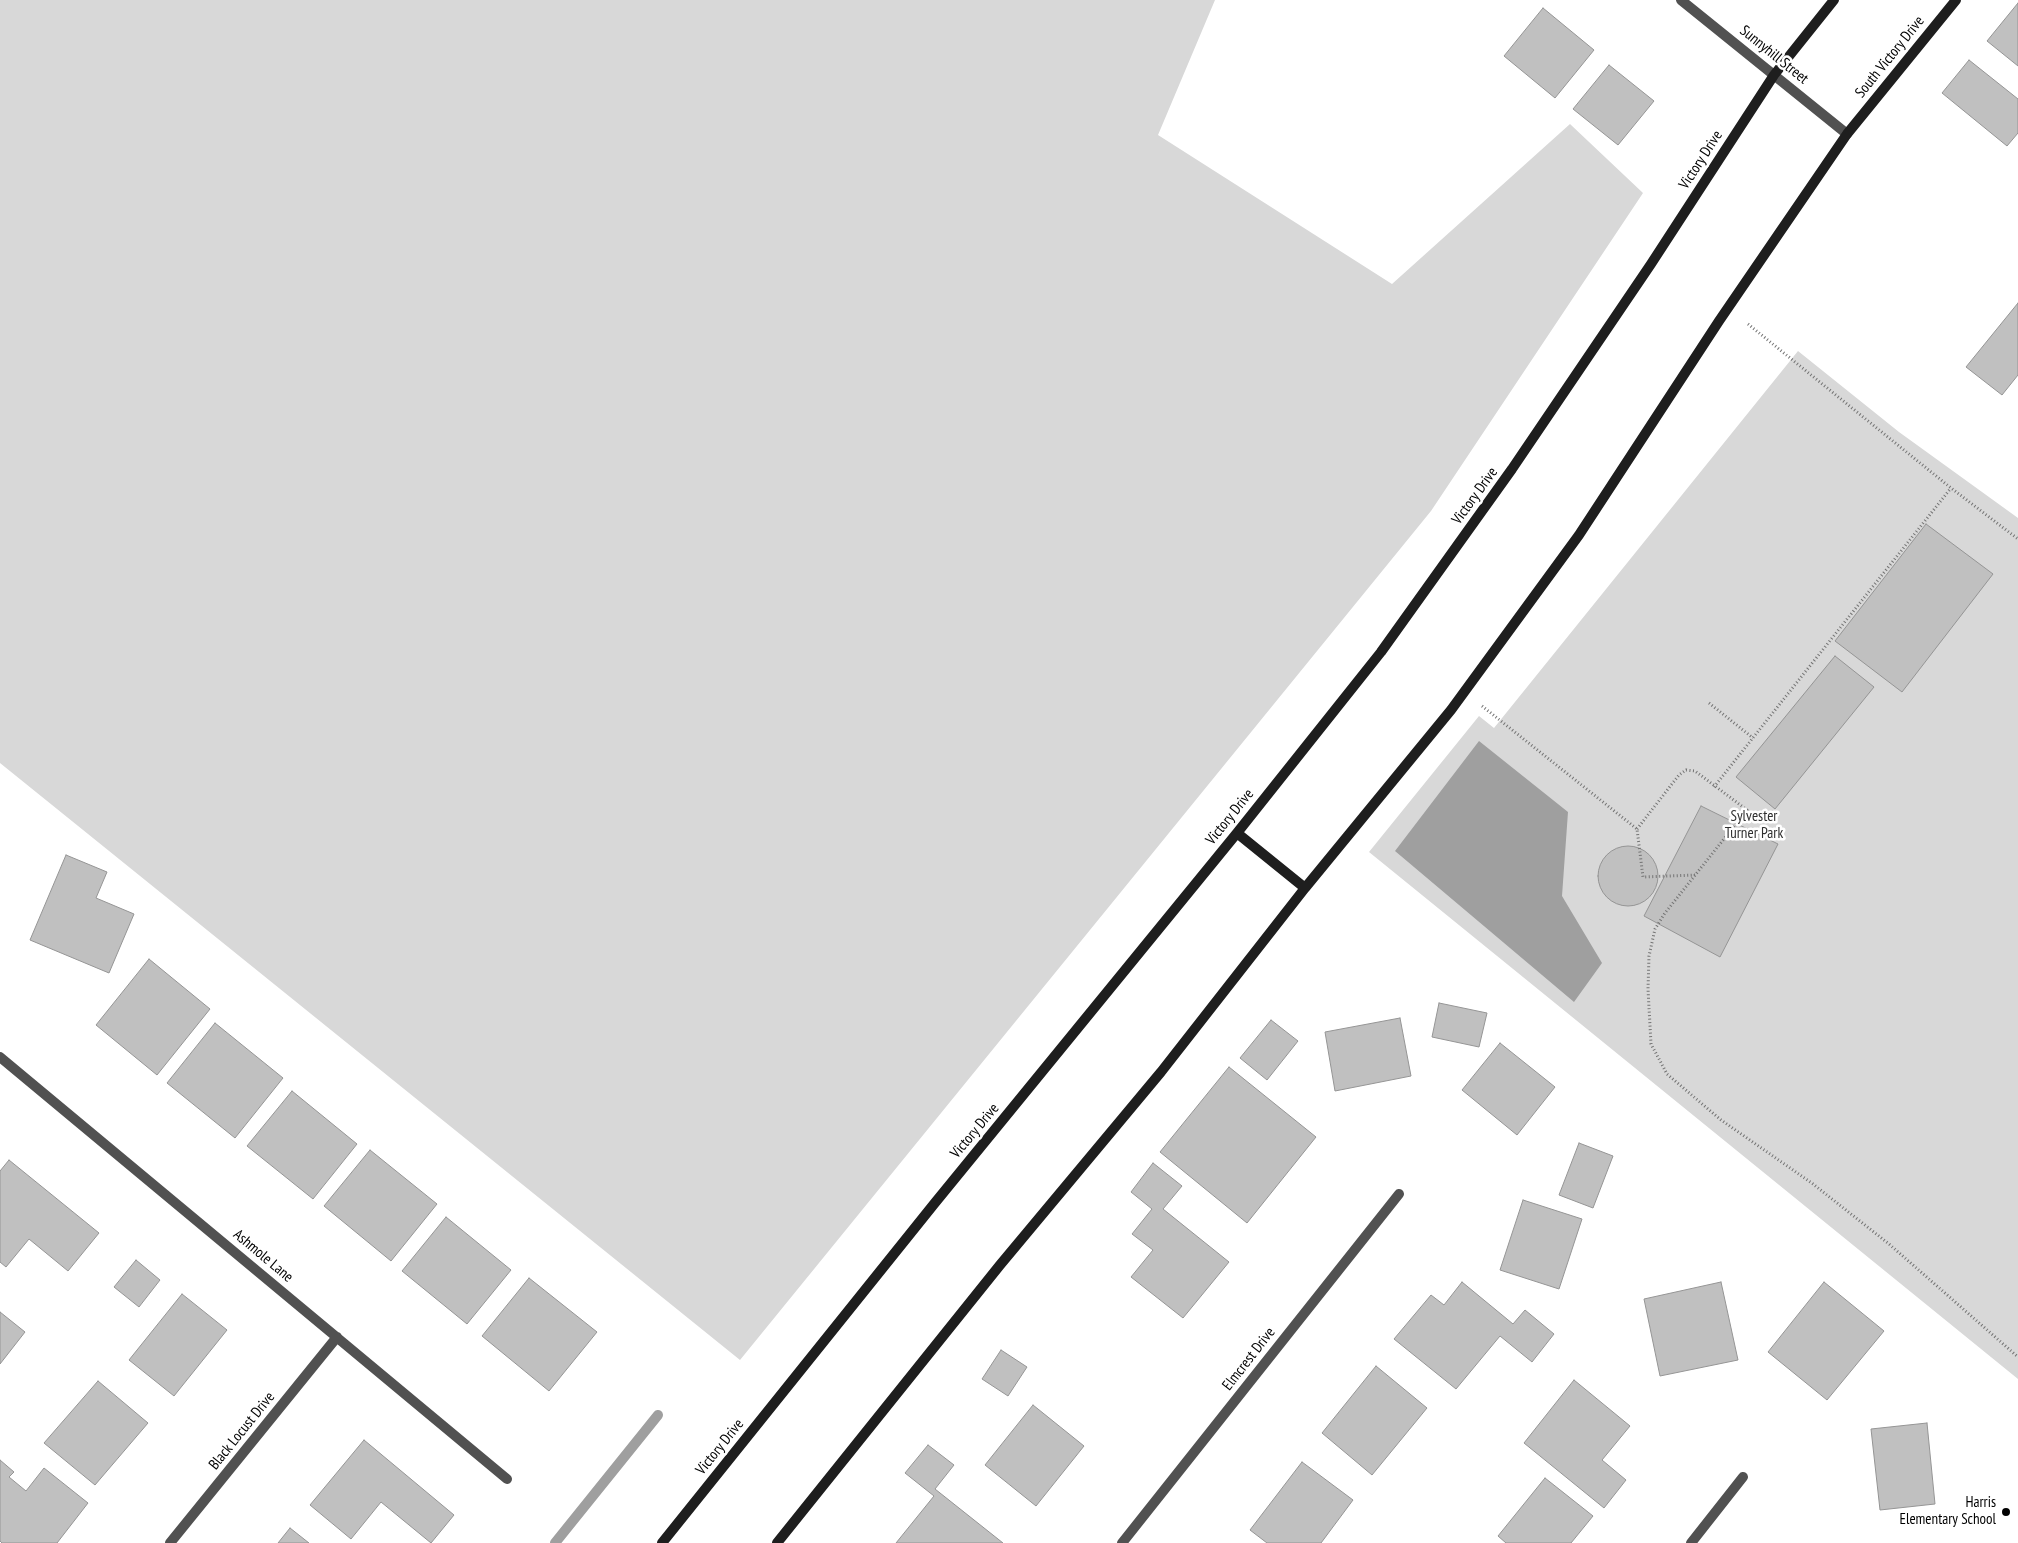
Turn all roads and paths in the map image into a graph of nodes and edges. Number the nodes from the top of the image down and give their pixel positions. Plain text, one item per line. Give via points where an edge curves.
1 (1681, 0) edge
2 (1834, 0) edge
3 (1956, 0) edge
4 (1774, 75) junction
5 (1847, 134) junction
6 (1748, 324) dead end
7 (1951, 488) junction
8 (2018, 540) edge
9 (1464, 692) junction
10 (1709, 702) dead end
11 (1753, 738) junction
12 (1714, 787) junction
13 (1638, 830) junction
14 (1237, 833) junction
15 (1695, 875) junction
16 (1305, 888) junction
17 (0, 1057) edge
18 (1399, 1194) dead end
19 (337, 1337) junction
20 (2018, 1357) edge
21 (1744, 1477) dead end
22 (507, 1479) dead end
23 (170, 1543) edge
24 (662, 1543) edge
25 (777, 1543) edge
26 (1122, 1543) edge
27 (1691, 1543) edge

1 - 4 street, Sunnyhill Street
2 - 4 main road
3 - 5 main road, South Victory Drive
4 - 5 street, Sunnyhill Street
4 - 14 main road, Victory Drive via 1512,469 1381,652
5 - 9 main road via 1719,321 1579,535
6 - 7 path
7 - 8 path
7 - 11 path
9 - 13 path
9 - 16 main road
10 - 11 path
11 - 12 path
12 - 13 path via 1695,771 1686,770
12 - 15 path via 1747,810
13 - 15 path via 1643,877
14 - 16 main road
14 - 24 main road, Victory Drive
15 - 20 path via 1655,929 1649,956 1651,1044 1667,1074 1721,1120 1813,1184 1889,1244
16 - 25 main road via 1161,1072
17 - 19 street, Ashmole Lane
18 - 26 street, Elmcrest Drive
19 - 22 street, Ashmole Lane
19 - 23 street, Black Locust Drive
21 - 27 street

